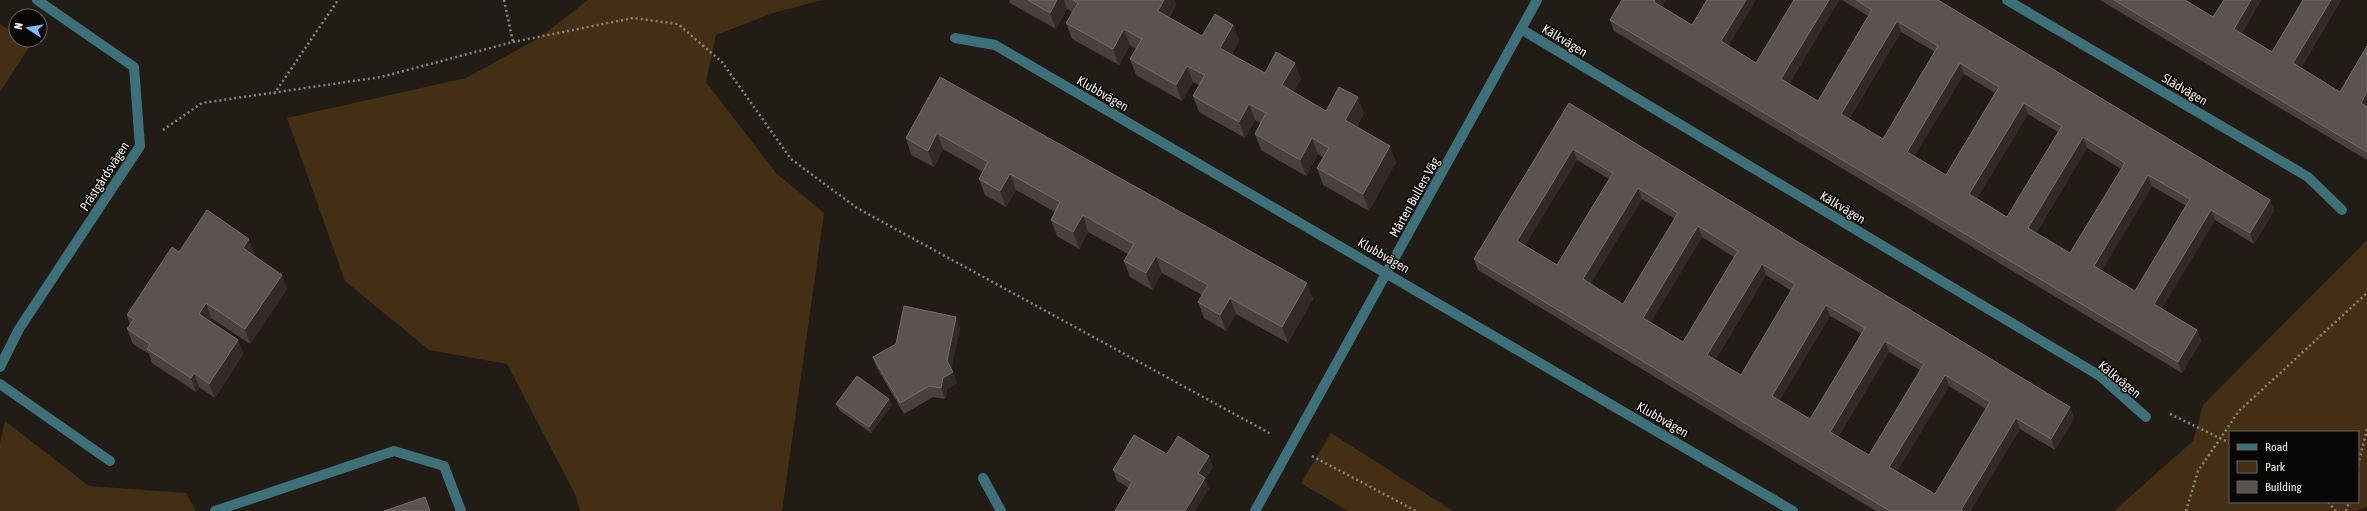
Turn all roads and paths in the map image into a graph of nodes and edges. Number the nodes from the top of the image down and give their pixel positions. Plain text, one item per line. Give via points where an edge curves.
1 (37, 0) edge
2 (338, 0) edge
3 (504, 0) edge
4 (1536, 0) edge
5 (2008, 0) edge
6 (1521, 29) junction
7 (955, 38) dead end
8 (513, 42) junction
9 (274, 94) junction
10 (140, 146) junction
11 (2342, 210) dead end
12 (1387, 272) junction
13 (2367, 293) edge
14 (0, 367) edge
15 (0, 384) edge
16 (2146, 417) joint
17 (2367, 429) edge
18 (2221, 438) junction
19 (2229, 442) edge
20 (1292, 446) junction
21 (110, 461) dead end
22 (2359, 461) edge
23 (984, 478) dead end
24 (2329, 503) edge
25 (215, 511) edge
26 (461, 511) edge
27 (1001, 511) edge
28 (1255, 511) edge
29 (1416, 511) edge
30 (1793, 511) edge
31 (2186, 511) edge
32 (2336, 511) edge

1 - 10 street, Prästgårdsvägen via 134,67
2 - 9 path
3 - 8 path
4 - 6 street, Mårten Bullers Väg
5 - 11 street, Slädvägen via 2308,177
6 - 12 street, Mårten Bullers Väg
6 - 16 street, Kälkvägen via 2100,376
7 - 12 street, Klubbvägen via 996,45
8 - 9 path via 381,77
8 - 20 path via 633,18 678,24 722,62 791,158 857,208
9 - 10 path via 202,103
10 - 14 street, Prästgårdsvägen via 19,329
12 - 20 street, Mårten Bullers Väg
12 - 30 street, Klubbvägen
13 - 18 path via 2240,411
15 - 21 street
16 - 18 path via 2167,413
17 - 22 path
18 - 19 path
18 - 31 path via 2198,471
20 - 28 street, Mårten Bullers Väg
20 - 29 path
23 - 27 street
24 - 32 path
25 - 26 street via 394,451 444,466

